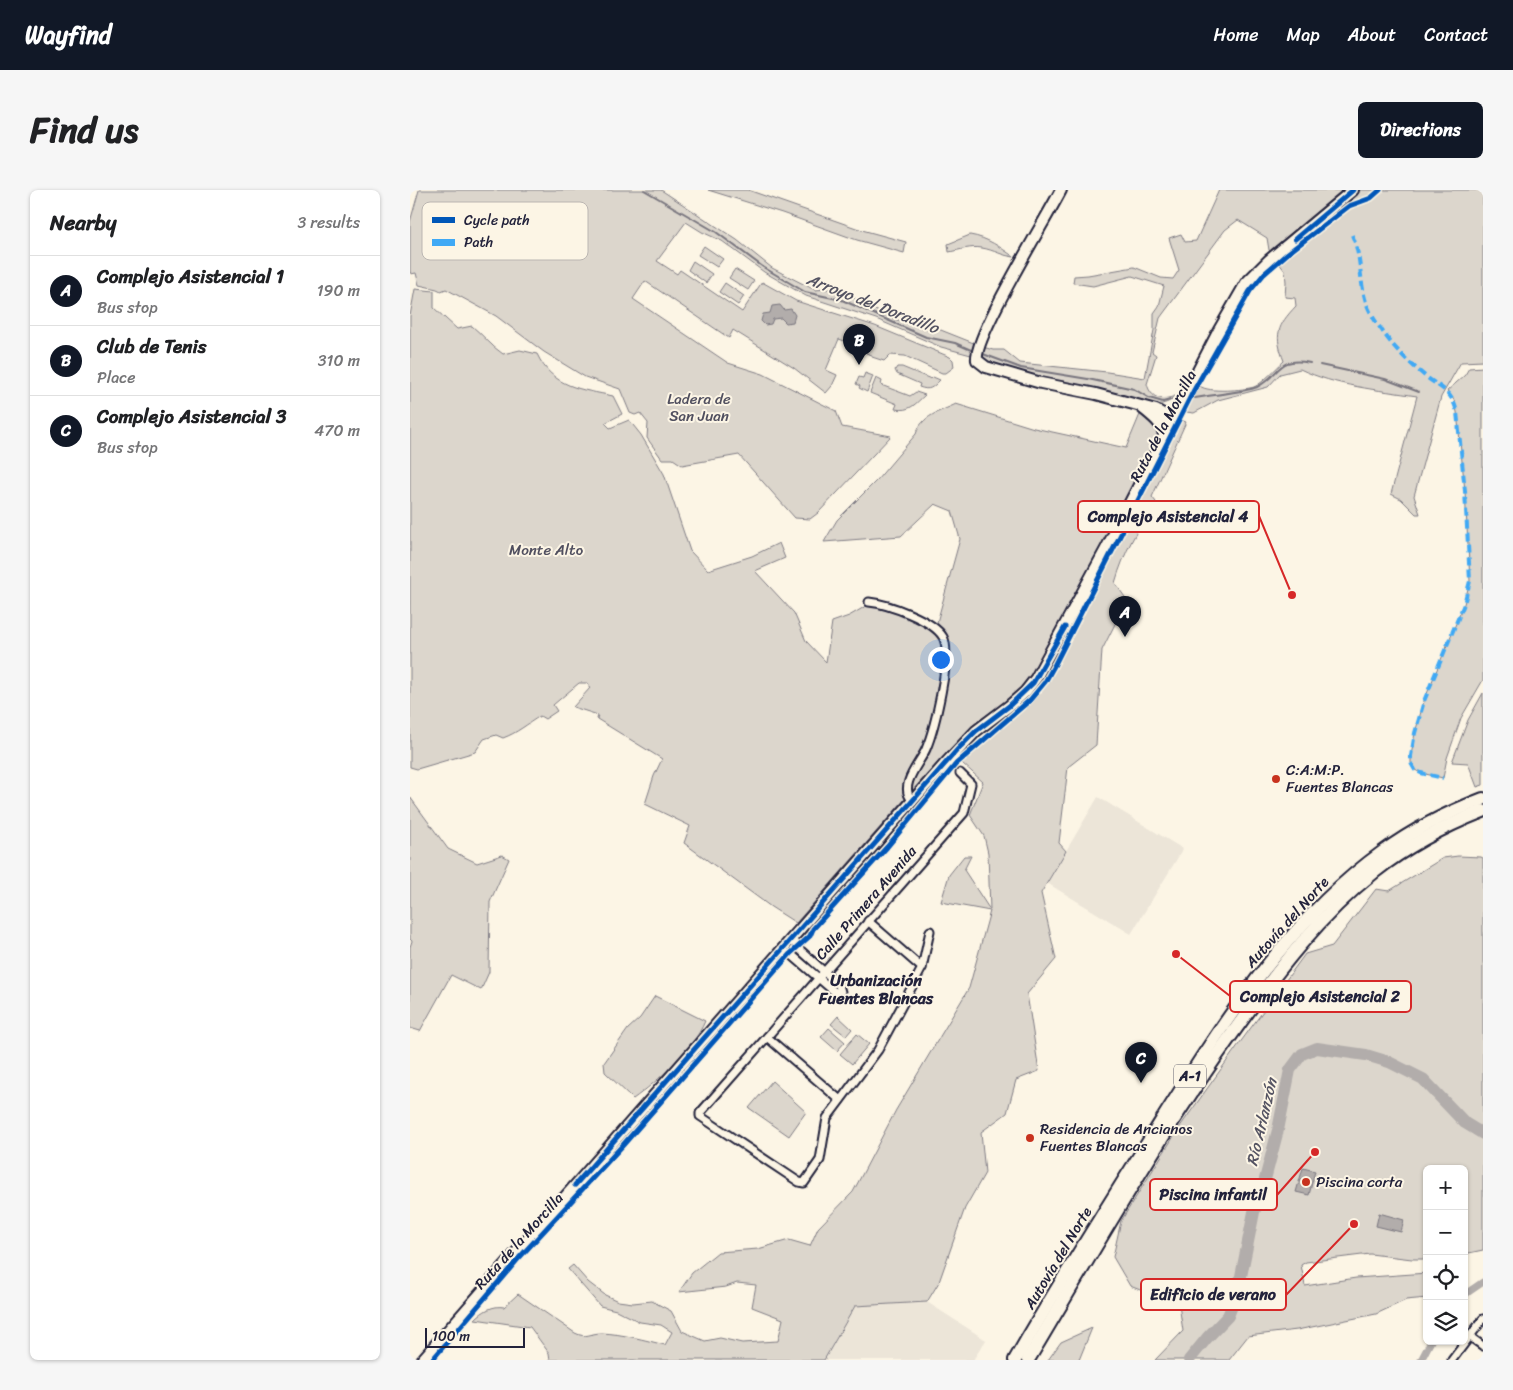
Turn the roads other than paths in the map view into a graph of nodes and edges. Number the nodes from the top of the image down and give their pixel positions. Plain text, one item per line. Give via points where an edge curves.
1 (1061, 190) edge
2 (1353, 190) edge
3 (1185, 396) junction
4 (1140, 406) junction
5 (1156, 410) junction
6 (1166, 426) junction
7 (869, 602) dead end
8 (960, 773) dead end
9 (1483, 794) edge
10 (1483, 799) edge
11 (912, 800) junction
12 (1483, 811) edge
13 (1483, 817) edge
14 (1450, 819) junction
15 (868, 920) junction
16 (930, 931) dead end
17 (792, 938) junction
18 (779, 952) junction
19 (922, 968) junction
20 (824, 972) junction
21 (818, 978) junction
22 (767, 1036) junction
23 (840, 1100) junction
24 (1483, 1319) edge
25 (1469, 1336) junction
26 (1483, 1346) edge
27 (1025, 1354) edge
28 (422, 1360) edge
29 (1015, 1360) edge
30 (1453, 1360) edge

1 - 4 main road via 991,320 977,350 977,360 986,367 1041,383
2 - 3 main road via 1264,264 1246,283
3 - 5 main road via 1170,407
3 - 6 main road
4 - 5 main road
4 - 6 main road
5 - 6 main road via 1165,415
6 - 11 main road via 1080,598 1033,683 976,730
7 - 11 street via 888,605 928,624 936,629 945,643 944,670 931,736 909,780 908,793
8 - 15 street, Calle Primera Avenida via 971,784 964,813
9 - 14 highway
10 - 14 highway, Autovía del Norte / A-1
11 - 17 main road
12 - 14 highway, Autovía del Norte / A-1
13 - 14 highway
14 - 27 highway, Autovía del Norte / A-1 via 1352,890 1293,953 1190,1096
14 - 27 highway, Autovía del Norte / A-1 via 1410,829 1318,908 1279,952 1247,993 1166,1114
15 - 19 street
15 - 20 street, Calle Primera Avenida
16 - 19 street
17 - 18 main road
17 - 20 street via 796,947
18 - 21 street via 792,956
18 - 28 main road
19 - 23 street via 878,1050
20 - 21 street, Calle Primera Avenida
20 - 21 street via 839,985 840,994
21 - 22 street, Calle Primera Avenida
22 - 23 street
22 - 23 street, Calle Primera Avenida via 700,1114 801,1184 820,1160 827,1118
24 - 25 street
25 - 26 street
25 - 30 street
27 - 29 highway, A-1

